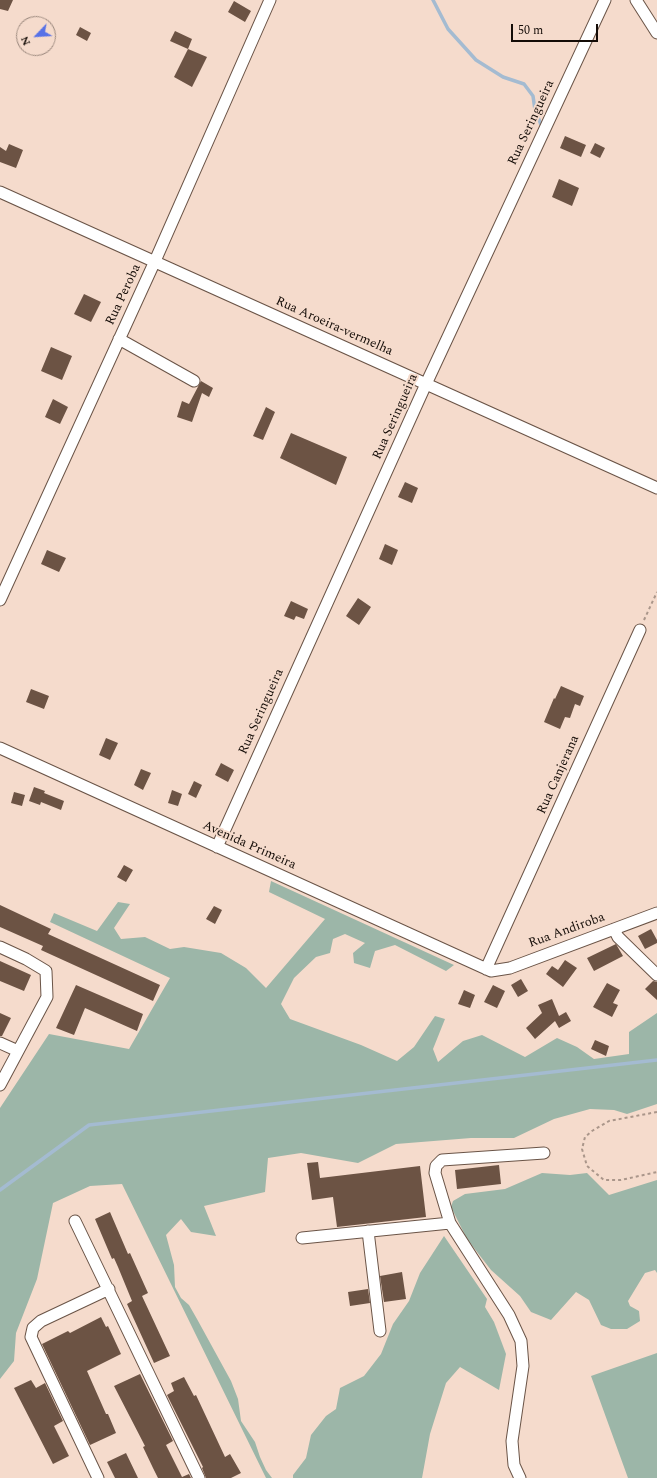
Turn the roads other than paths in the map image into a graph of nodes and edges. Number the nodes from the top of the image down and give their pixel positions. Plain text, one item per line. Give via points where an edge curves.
1 (270, 0) edge
2 (605, 0) edge
3 (636, 0) edge
4 (657, 33) edge
5 (0, 192) edge
6 (155, 261) junction
7 (119, 339) junction
8 (194, 381) dead end
9 (426, 384) junction
10 (657, 488) edge
11 (0, 600) edge
12 (640, 630) road end
13 (0, 748) edge
14 (217, 847) junction
15 (657, 913) edge
16 (614, 929) junction
17 (0, 947) edge
18 (486, 970) junction
19 (657, 975) edge
20 (0, 1043) edge
21 (18, 1051) junction
22 (0, 1085) edge
23 (544, 1153) dead end
24 (76, 1221) dead end
25 (450, 1223) junction
26 (368, 1231) junction
27 (302, 1238) dead end
28 (109, 1290) junction
29 (380, 1331) dead end
30 (98, 1478) edge
31 (199, 1478) edge
32 (520, 1478) edge

1 - 6 street, Rua Peroba
2 - 9 street, Rua Seringueira
3 - 4 street
5 - 6 street, Rua Aroeira-vermelha
6 - 7 street, Rua Peroba
6 - 9 street, Rua Aroeira-vermelha
7 - 8 street
7 - 11 street, Rua Peroba
9 - 10 street, Rua Aroeira-vermelha
9 - 14 street, Rua Seringueira
12 - 18 street, Rua Canjerana
13 - 14 street, Avenida Primeira
14 - 18 street, Avenida Primeira
15 - 16 street, Rua Andiroba
16 - 18 street, Rua Andiroba via 510,968
16 - 19 street via 618,937
17 - 21 street via 46,972 47,996
20 - 21 street
21 - 22 street
23 - 25 street via 442,1160 436,1166 435,1172
24 - 28 street
25 - 26 street
25 - 32 street via 509,1316 521,1341 523,1366 512,1441 514,1465
26 - 27 street
26 - 29 street
28 - 30 street via 41,1321 33,1328 31,1337
28 - 31 street

